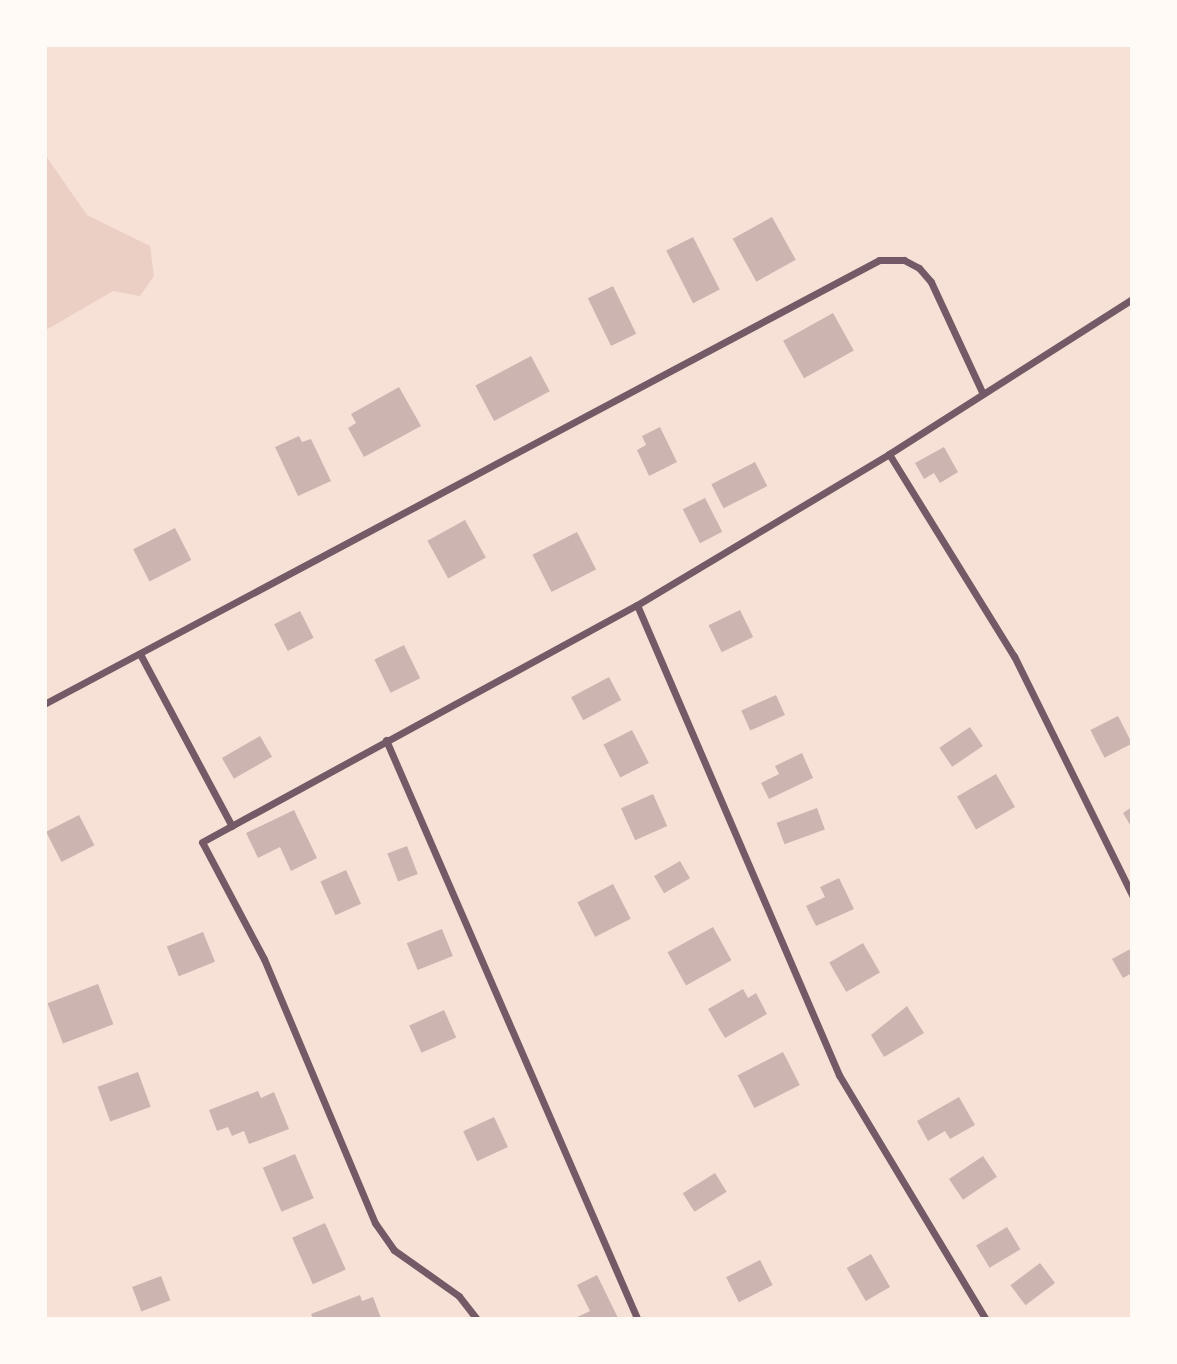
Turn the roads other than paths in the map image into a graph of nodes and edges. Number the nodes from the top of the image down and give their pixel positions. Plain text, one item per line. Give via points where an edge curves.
1 (1132, 299) edge
2 (982, 391) junction
3 (889, 454) junction
4 (637, 605) junction
5 (140, 654) junction
6 (46, 703) edge
7 (386, 740) junction
8 (232, 826) junction
9 (1132, 895) edge
10 (476, 1318) edge
11 (637, 1318) edge
12 (985, 1318) edge

1 - 2 street via 1087,331
2 - 3 street
2 - 5 street via 931,282 904,260 879,260
3 - 4 street
3 - 9 street via 1014,656
4 - 7 street
4 - 12 street via 839,1075
5 - 6 street
5 - 8 street
7 - 8 street
7 - 11 street
8 - 10 street via 202,842 264,959 375,1223 394,1250 459,1296

